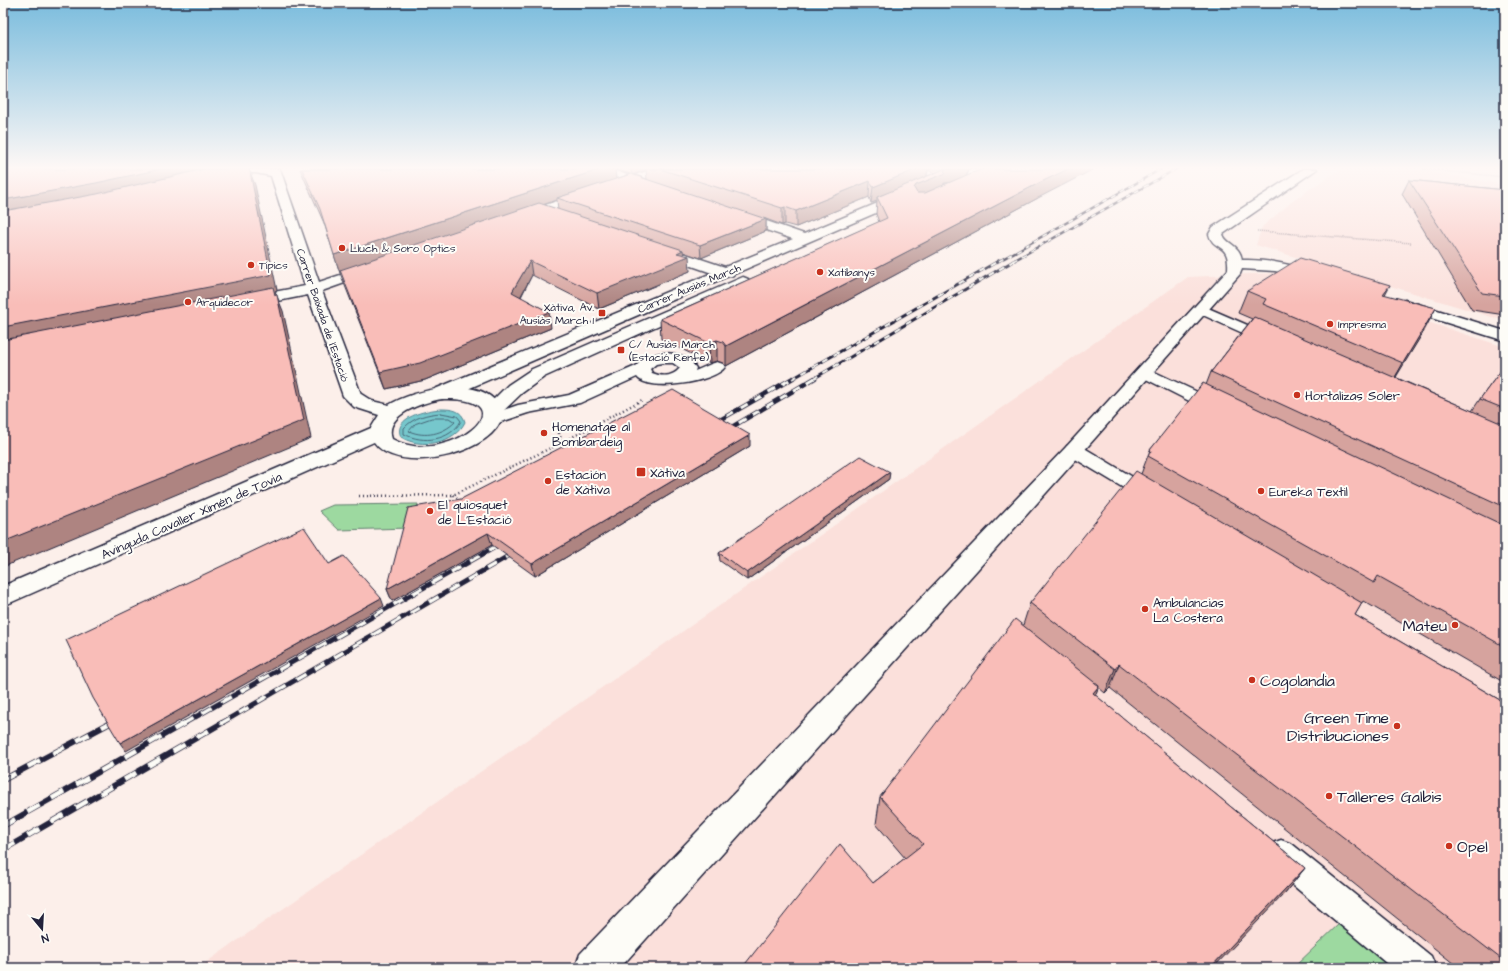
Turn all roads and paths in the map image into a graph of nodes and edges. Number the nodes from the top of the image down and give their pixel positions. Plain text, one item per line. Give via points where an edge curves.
1 (289, 214) edge
2 (532, 214) edge
3 (552, 214) edge
4 (733, 214) edge
5 (862, 214) edge
6 (1244, 214) edge
7 (563, 218) edge
8 (512, 221) edge
9 (1225, 227) junction
10 (806, 239) junction
11 (1412, 244) dead end
12 (651, 247) edge
13 (381, 265) edge
14 (1236, 265) junction
15 (727, 273) junction
16 (759, 276) edge
17 (1326, 280) edge
18 (314, 288) junction
19 (1393, 301) edge
20 (232, 305) edge
21 (1201, 309) junction
22 (1505, 336) edge
23 (1281, 345) edge
24 (686, 364) junction
25 (1144, 372) junction
26 (646, 374) junction
27 (671, 380) junction
28 (442, 393) junction
29 (649, 397) dead end
30 (392, 412) junction
31 (492, 415) junction
32 (1236, 417) edge
33 (559, 420) dead end
34 (380, 432) junction
35 (563, 442) junction
36 (568, 448) edge
37 (1074, 450) junction
38 (453, 495) junction
39 (359, 496) dead end
40 (466, 504) edge
41 (1170, 507) edge
42 (3, 597) edge
43 (1261, 838) edge
44 (594, 968) edge
45 (1419, 968) edge

1 - 18 street, Carrer Baixada de l'Estació
2 - 8 street
3 - 7 street
4 - 10 street
5 - 10 street, Carrer Ausiàs March
6 - 9 street
9 - 11 path
9 - 14 street via 1218,230 1217,239 1233,251 1237,257
10 - 15 street, Carrer Ausiàs March
12 - 15 street
13 - 18 street
14 - 17 street via 1282,266
14 - 21 street via 1235,271
15 - 28 street, Carrer Ausiàs March
16 - 31 street, Carrer Ausiàs March via 538,373 515,389
18 - 20 street
18 - 30 street, Carrer Baixada de l'Estació via 352,396 366,406
19 - 22 street
21 - 23 lane
21 - 25 street
24 - 26 lane via 676,359 674,353 644,365
24 - 27 lane via 686,372
24 - 27 lane via 713,365 703,374
25 - 32 lane
25 - 37 street
26 - 27 lane via 662,380
26 - 31 lane via 622,379 574,399
28 - 30 street via 405,403
28 - 31 street via 476,396 488,402
29 - 35 path
30 - 34 street via 382,422
31 - 34 street, Carrer Ausiàs March via 484,431 469,441 430,452 410,452 394,448 384,442
33 - 35 path via 559,435
34 - 42 street, Avinguda Cavaller Ximén de Tovia
35 - 36 path
35 - 38 path
37 - 41 lane
37 - 44 street
38 - 39 path
38 - 40 path
43 - 45 lane

